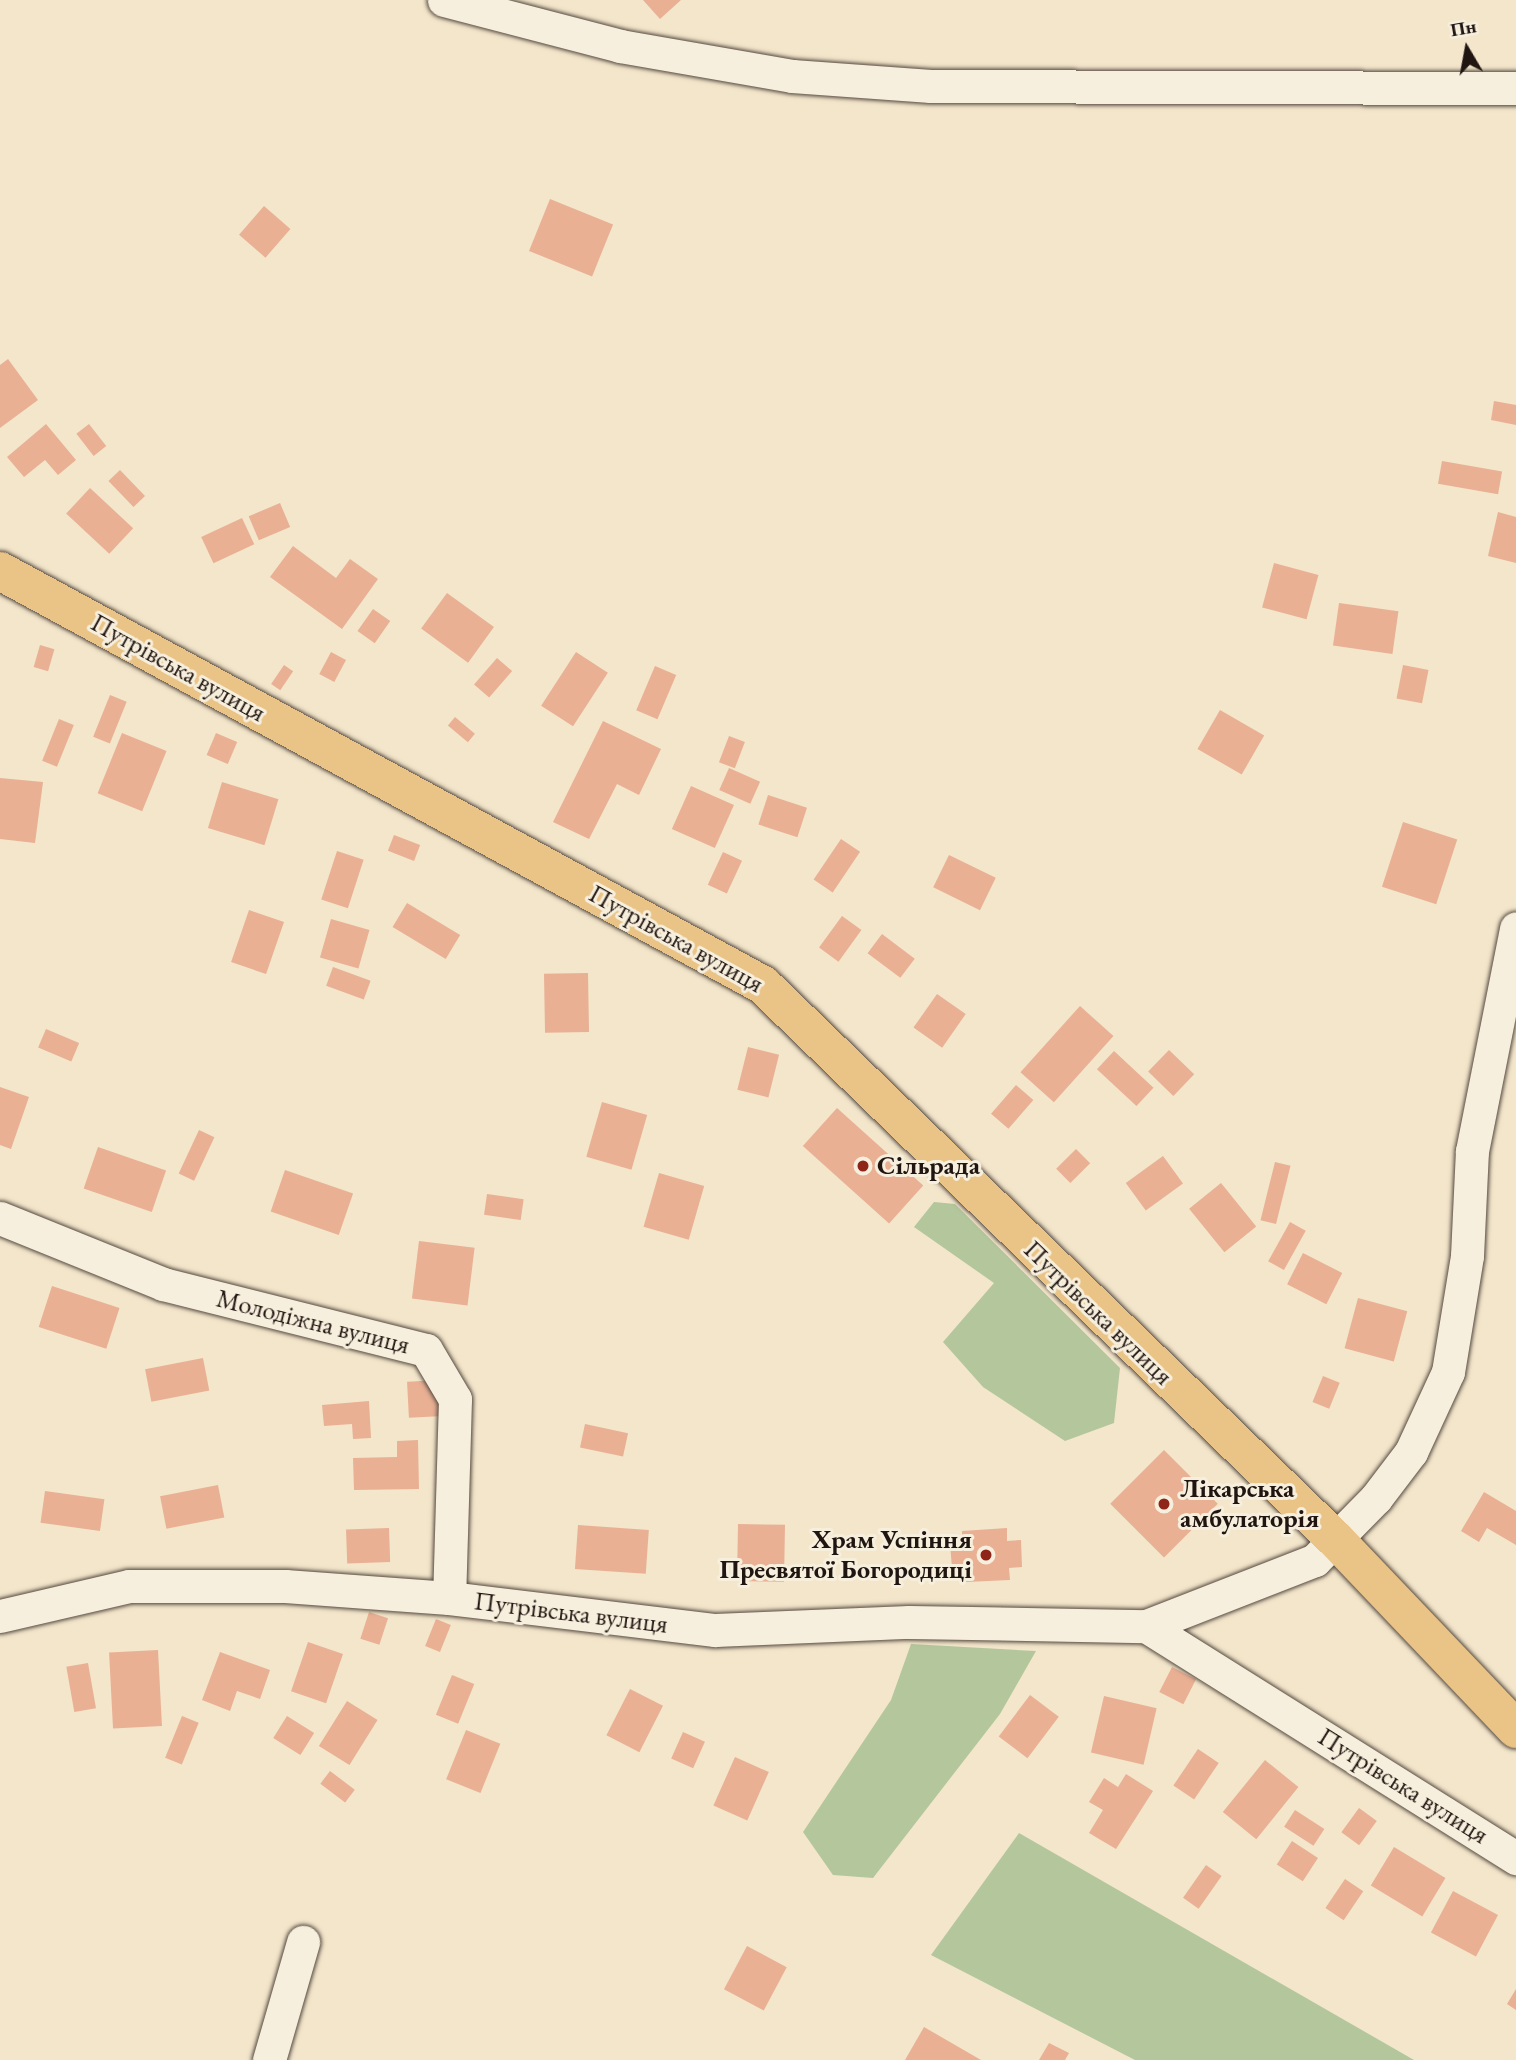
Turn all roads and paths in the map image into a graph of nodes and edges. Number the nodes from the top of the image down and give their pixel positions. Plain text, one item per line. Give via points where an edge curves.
1 (444, 0) edge
2 (1516, 88) edge
3 (0, 571) edge
4 (1516, 928) edge
5 (1509, 1012) edge
6 (0, 1218) edge
7 (1336, 1540) junction
8 (449, 1598) junction
9 (0, 1616) edge
10 (1146, 1626) junction
11 (1516, 1729) edge
12 (1516, 1858) edge
13 (303, 1942) dead end
14 (268, 2060) edge

1 - 2 street via 620,46 792,76 931,86
3 - 7 main road, Путрівська вулиця via 763,985
4 - 5 street
5 - 7 street via 1472,1151 1467,1256 1448,1372 1411,1452
6 - 8 street, Молодіжна вулиця via 163,1284 426,1350 455,1399
7 - 10 street, Путрівська вулиця via 1315,1560
7 - 11 main road, Путрівська вулиця
8 - 9 street, Путрівська вулиця via 285,1586 129,1586
8 - 10 street, Путрівська вулиця via 715,1630 909,1622
10 - 12 street, Путрівська вулиця
13 - 14 street

